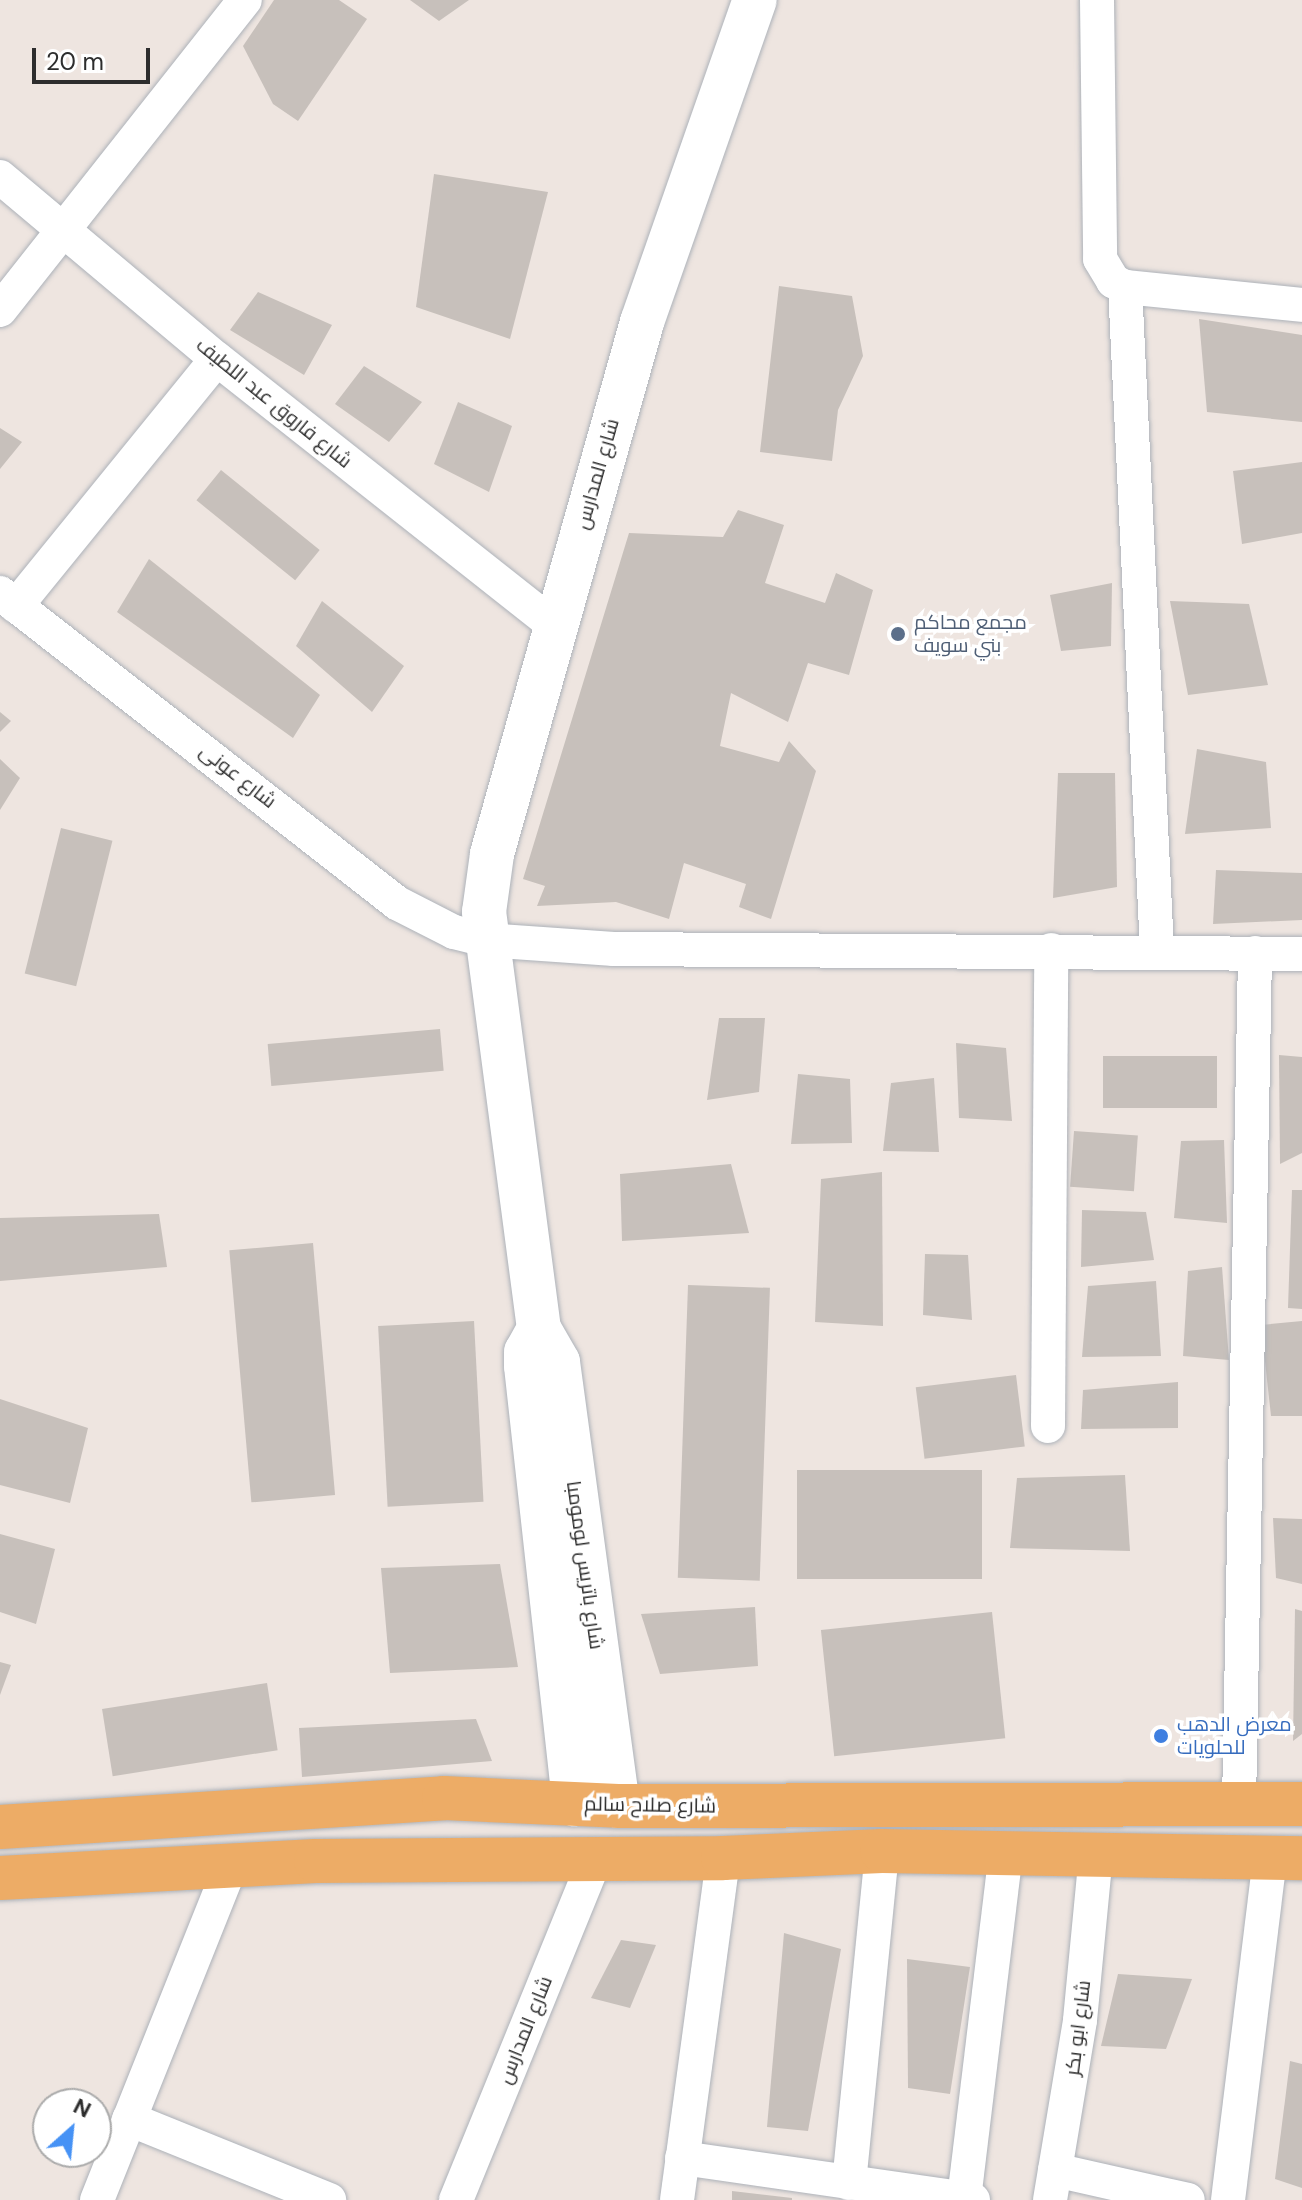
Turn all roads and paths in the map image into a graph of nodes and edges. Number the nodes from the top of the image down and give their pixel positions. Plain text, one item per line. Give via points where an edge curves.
1 (245, 0) edge
2 (1097, 0) edge
3 (749, 6) edge
4 (0, 177) edge
5 (63, 229) junction
6 (1125, 287) junction
7 (1302, 305) edge
8 (0, 310) edge
9 (217, 359) junction
10 (8, 600) edge
11 (553, 624) junction
12 (485, 940) junction
13 (1051, 950) junction
14 (1157, 950) junction
15 (1255, 953) junction
16 (1302, 954) edge
17 (539, 1329) junction
18 (1048, 1426) dead end
19 (574, 1804) junction
20 (1239, 1804) junction
21 (1302, 1804) edge
22 (618, 1806) junction
23 (0, 1827) edge
24 (882, 1851) junction
25 (1006, 1852) junction
26 (1096, 1854) junction
27 (723, 1858) junction
28 (1286, 1858) edge
29 (595, 1860) junction
30 (231, 1865) junction
31 (0, 1878) edge
32 (129, 2119) junction
33 (682, 2158) junction
34 (849, 2183) junction
35 (1052, 2185) edge
36 (969, 2199) edge
37 (97, 2200) edge
38 (329, 2200) edge
39 (456, 2200) edge
40 (677, 2200) edge
41 (1188, 2200) edge
42 (1228, 2200) edge

1 - 5 street
2 - 6 street via 1100,259 1113,281
3 - 11 street, شارع المدارس via 642,322
4 - 5 street, شارع فاروق عبد اللطيف
5 - 8 street
5 - 9 street, شارع فاروق عبد اللطيف
6 - 7 street
6 - 14 street
9 - 10 street
9 - 11 street, شارع فاروق عبد اللطيف
10 - 12 street, شارع عونى via 397,903 454,932
11 - 12 street, شارع المدارس via 492,854
12 - 13 street, شارع عونى via 614,949
12 - 17 street, شارع باتريس لومومبا
13 - 14 street, شارع عونى
13 - 18 street
14 - 15 street, شارع عونى
15 - 16 street, شارع عونى
15 - 20 street
17 - 19 street, شارع باتريس لومومبا via 526,1352 526,1366
17 - 22 street, شارع باتريس لومومبا via 558,1362
19 - 22 main road, شارع صلاح سالم
19 - 23 main road, شارع صلاح سالم via 379,1801
20 - 21 main road, شارع صلاح سالم
20 - 22 main road, شارع صلاح سالم
24 - 25 main road
24 - 27 main road
24 - 34 street
25 - 26 main road
25 - 36 street
26 - 28 main road
26 - 35 street, شارع ابو بكر via 1080,2020
27 - 29 main road
27 - 33 street
28 - 42 street
29 - 30 main road
29 - 39 street, شارع المدارس
30 - 31 main road
30 - 32 street
32 - 37 street
32 - 38 street
33 - 34 street
33 - 40 street
34 - 36 street
35 - 41 street

